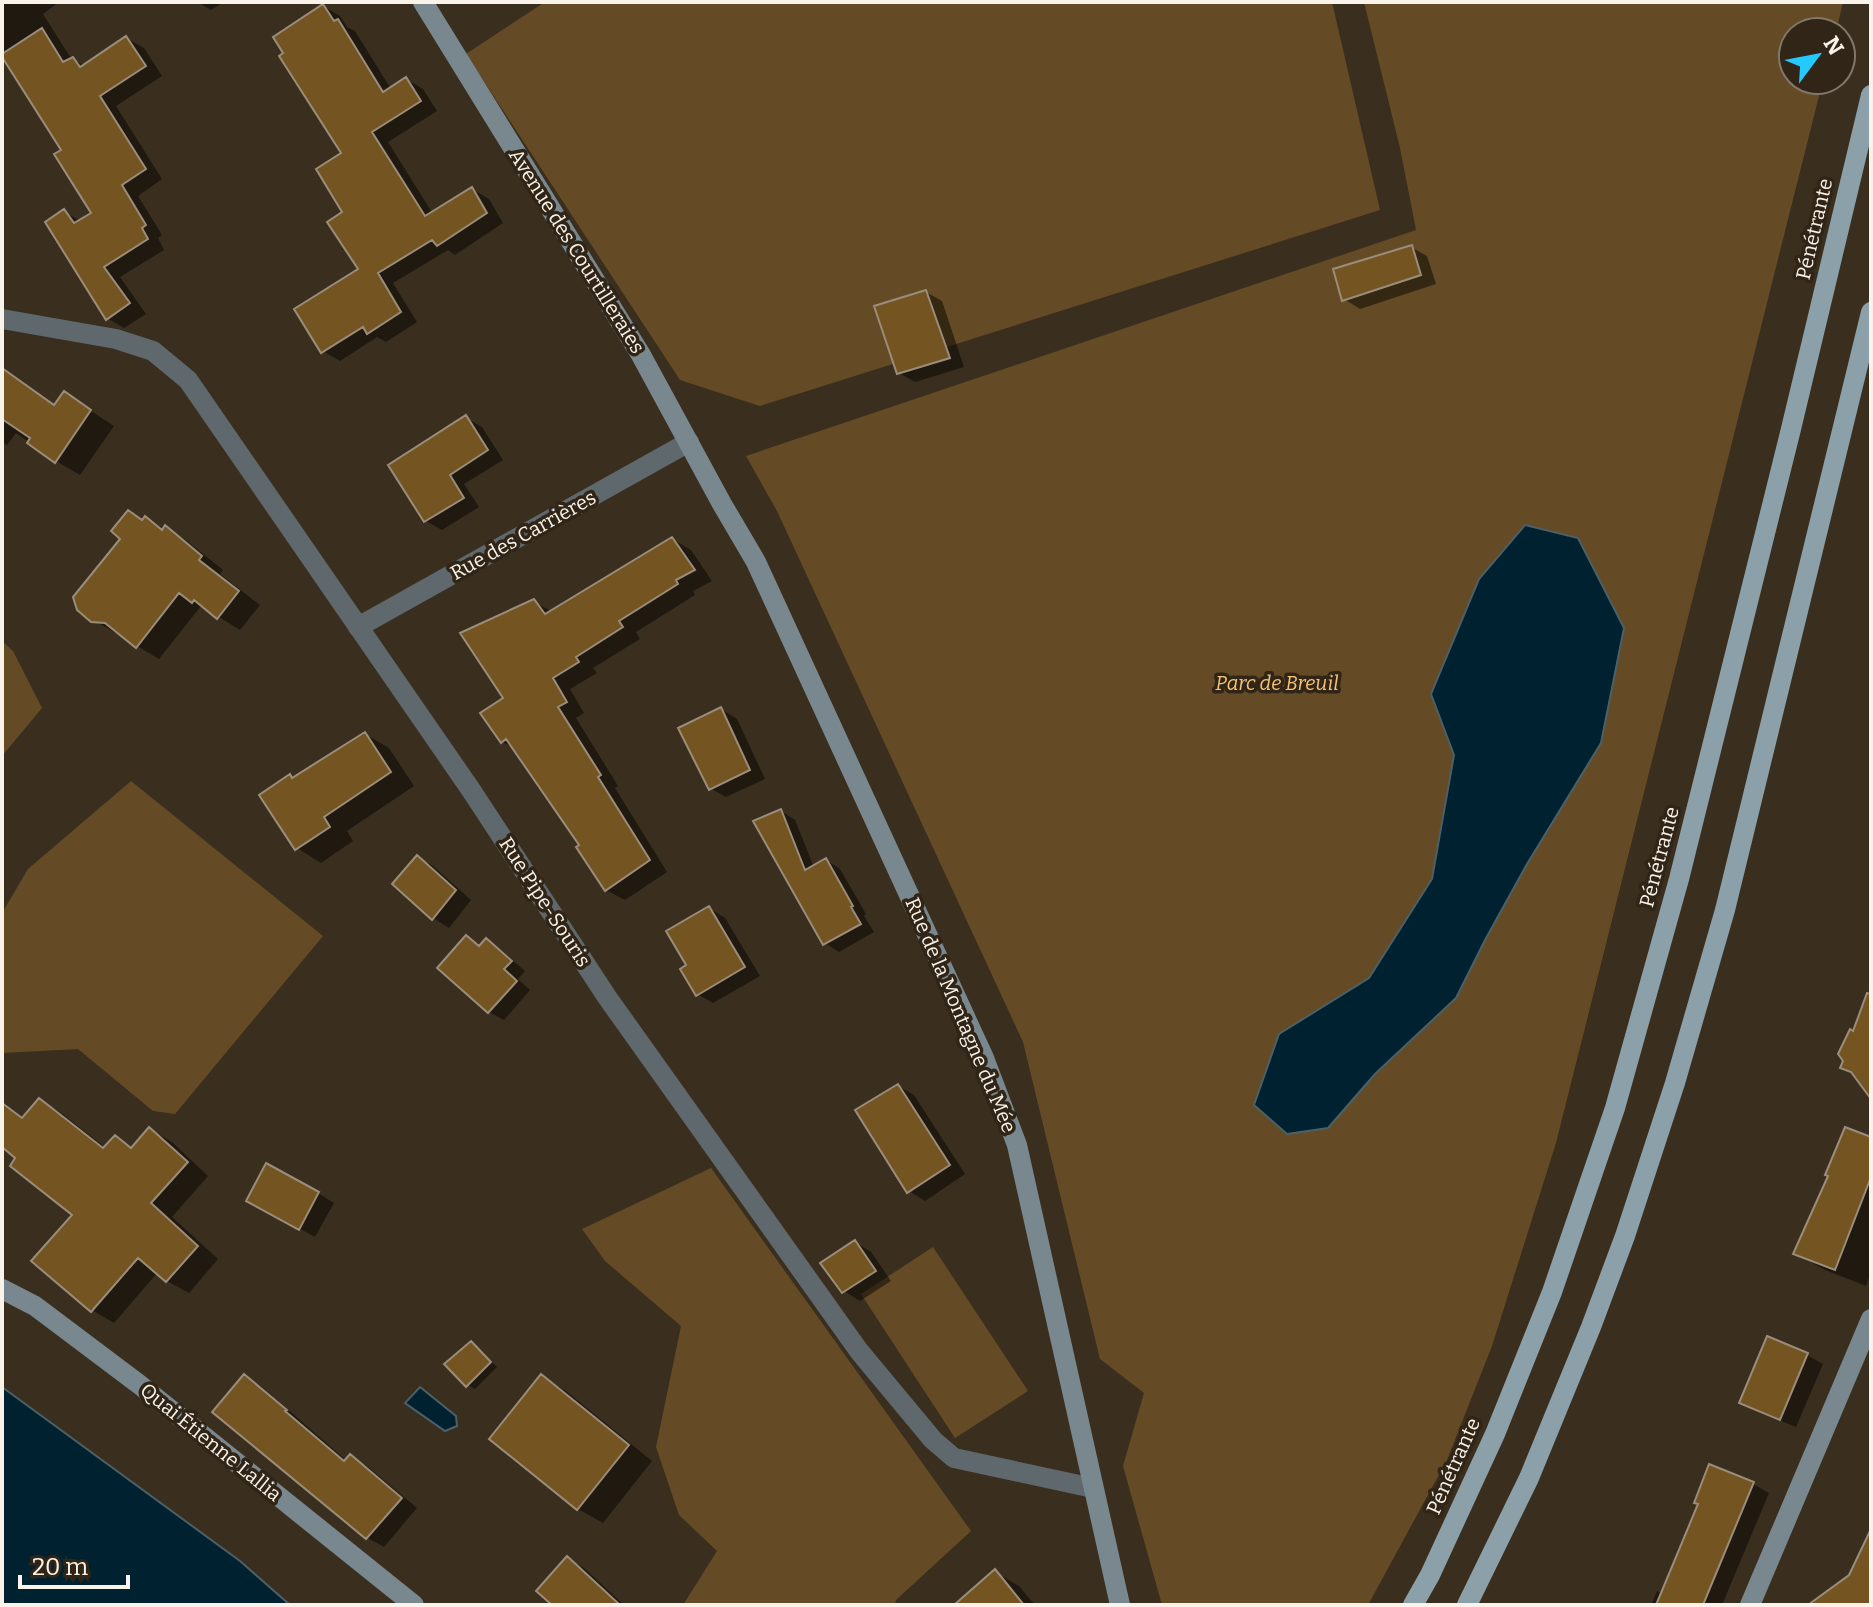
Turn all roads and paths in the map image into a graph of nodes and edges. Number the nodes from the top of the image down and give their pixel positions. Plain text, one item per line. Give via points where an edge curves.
1 (423, 2) edge
2 (1871, 95) edge
3 (1871, 312) edge
4 (2, 319) edge
5 (689, 442) junction
6 (722, 504) joint
7 (358, 627) junction
8 (2, 1289) edge
9 (1871, 1319) edge
10 (1093, 1488) junction
11 (414, 1605) edge
12 (1120, 1605) edge
13 (1413, 1605) edge
14 (1467, 1605) edge
15 (1750, 1605) edge

1 - 5 street, Avenue des Courtilleraies
2 - 13 main road, Pénétrante via 1679,879 1615,1108 1552,1292 1495,1434
3 - 14 main road via 1725,910 1675,1083 1591,1327 1529,1478
4 - 7 street, Rue Pipe-Souris via 116,339 153,351 188,380
5 - 6 street, Avenue des Courtilleraies
5 - 7 street, Rue des Carrières
6 - 10 street, Rue de la Montagne du Mée via 769,590 984,1058 1012,1131
7 - 10 street, Rue Pipe-Souris via 607,997 859,1351 933,1440 954,1458
8 - 11 street, Quai Étienne Lallia via 35,1306 140,1385
9 - 15 street
10 - 12 street, Rue de la Montagne du Mée

